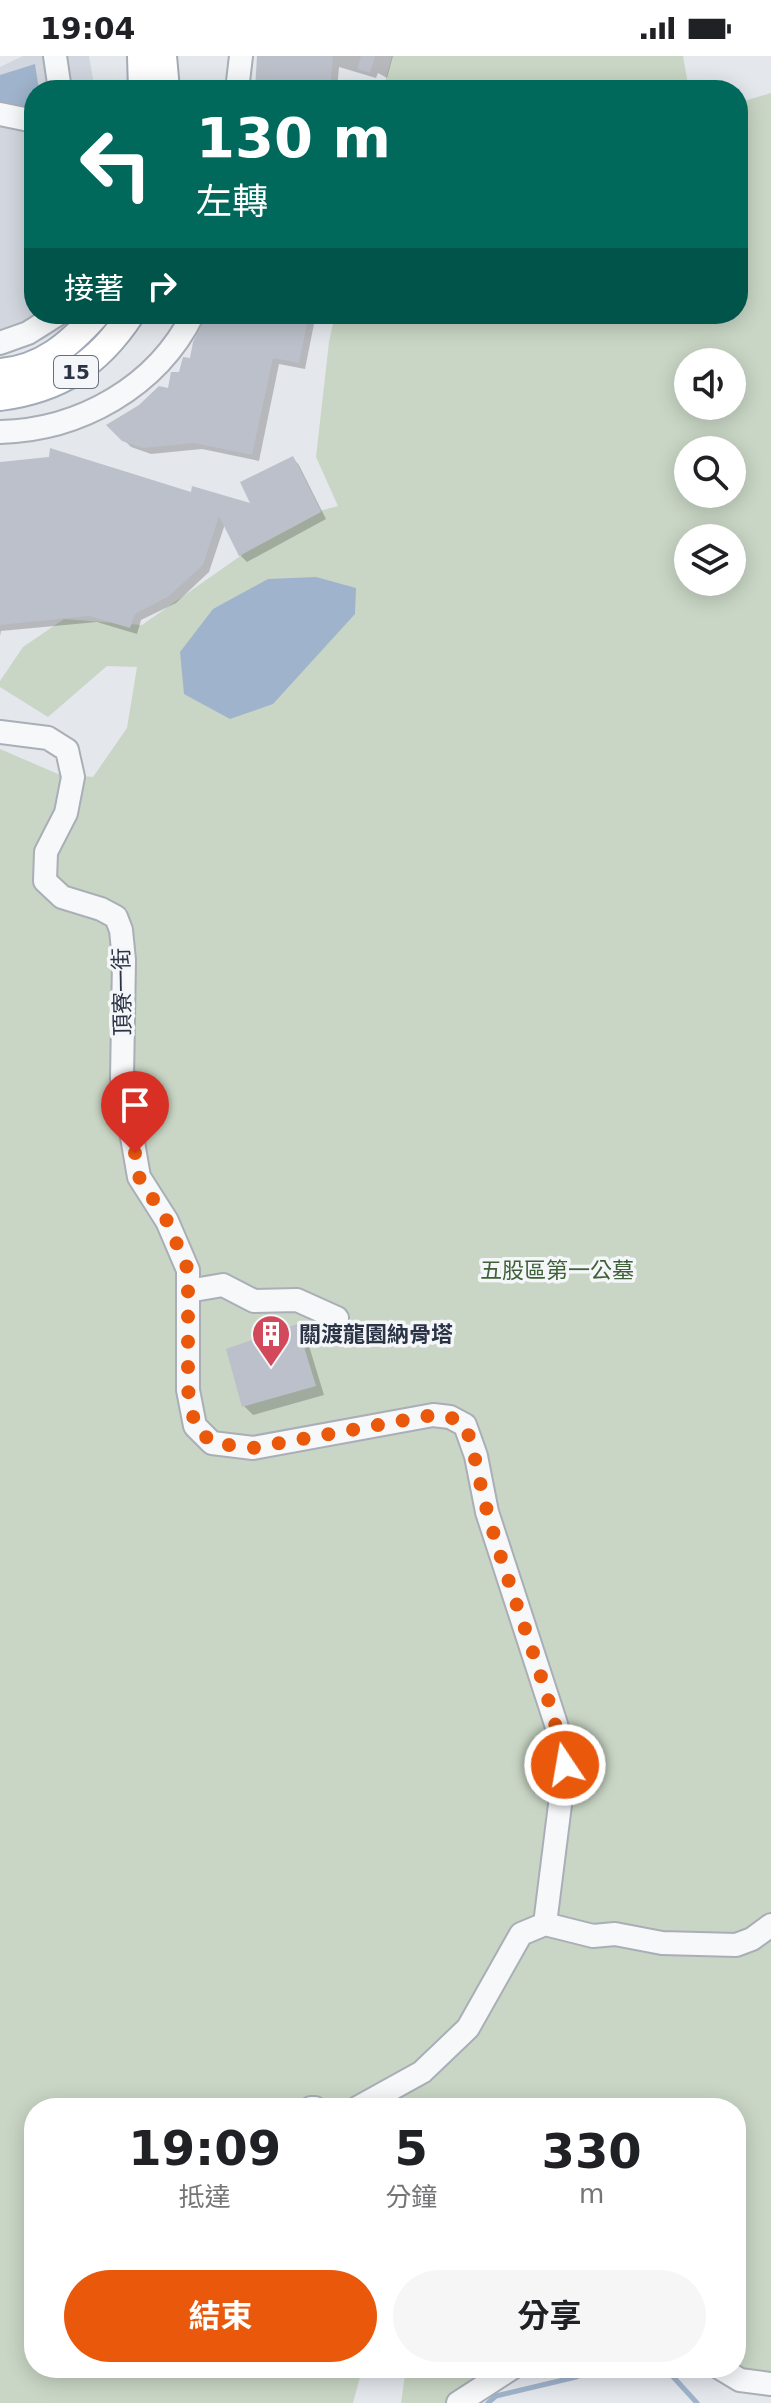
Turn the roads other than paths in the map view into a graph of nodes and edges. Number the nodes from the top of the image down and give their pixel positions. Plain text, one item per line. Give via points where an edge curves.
1 (55, 56) edge
2 (141, 56) edge
3 (163, 56) edge
4 (241, 56) edge
5 (59, 80) edge
6 (142, 80) edge
7 (165, 80) edge
8 (238, 80) edge
9 (0, 114) edge
10 (24, 119) edge
11 (42, 324) edge
12 (88, 324) edge
13 (124, 324) edge
14 (187, 324) edge
15 (0, 343) edge
16 (0, 372) edge
17 (0, 397) edge
18 (0, 432) edge
19 (0, 732) edge
20 (188, 1291) junction
21 (337, 1318) dead end
22 (545, 1924) junction
23 (771, 1925) edge
24 (375, 2098) edge
25 (497, 2378) edge
26 (737, 2378) edge
27 (771, 2384) edge
28 (458, 2403) edge

1 - 5 street
2 - 6 main road
3 - 7 main road
4 - 8 street
9 - 10 street
11 - 15 street
12 - 16 main road via 49,359
13 - 17 main road, 15 via 104,351 78,371 46,387
14 - 18 street via 147,375 96,410 44,428
19 - 20 street, 頂寮一街 via 48,738 67,750 73,777 66,813 46,852 45,881 62,897 116,917 121,930 122,1079 139,1177 184,1257
20 - 21 street via 223,1285 254,1301 297,1300
20 - 22 street, 頂寮一街 via 188,1390 195,1426 212,1443 253,1448 433,1415 465,1425 565,1765
22 - 23 street via 593,1936 736,1945
22 - 24 street via 521,1934 468,2028 422,2072
25 - 28 street
26 - 27 street

